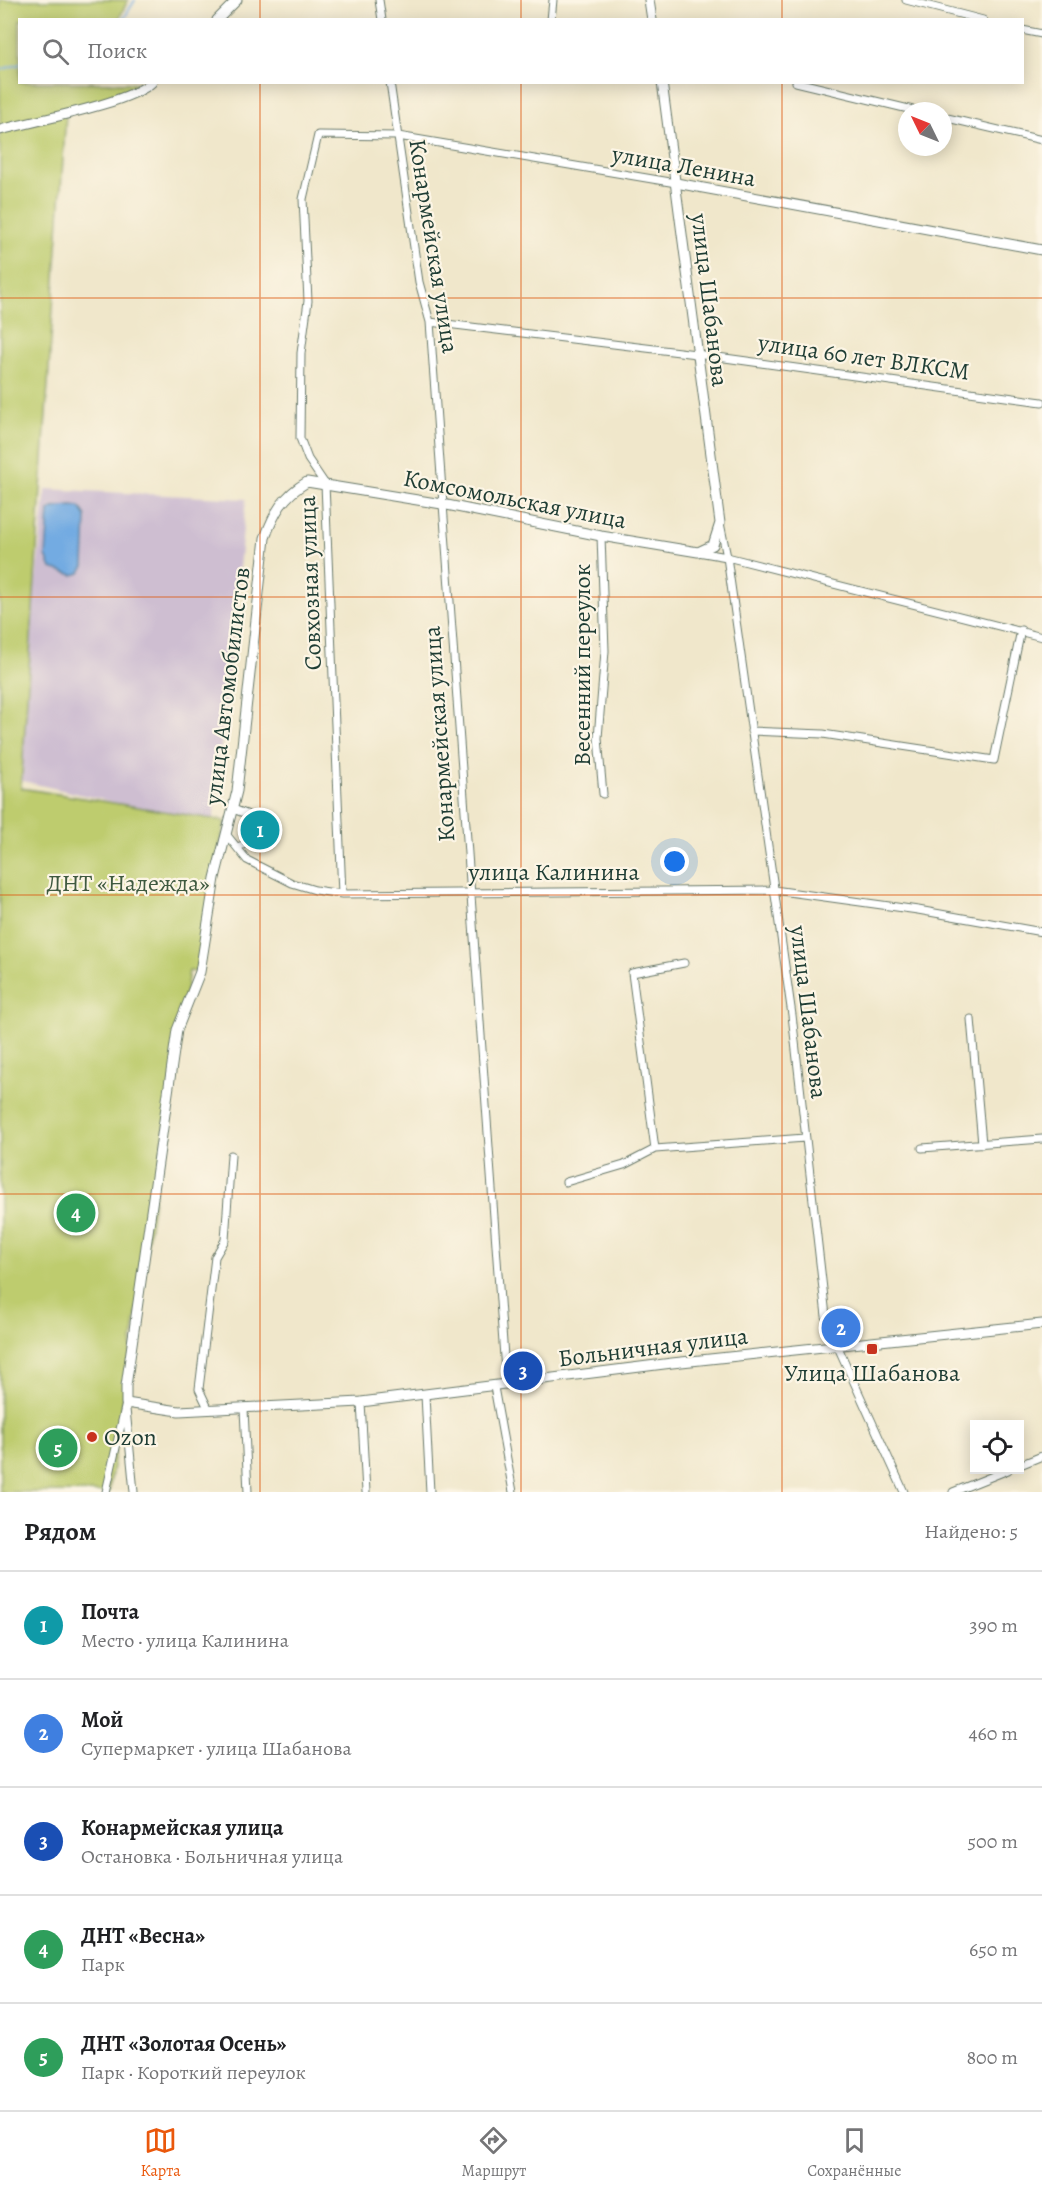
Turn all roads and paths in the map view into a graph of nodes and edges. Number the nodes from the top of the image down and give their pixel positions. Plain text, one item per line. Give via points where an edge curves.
1 (237, 0) edge
2 (379, 0) edge
3 (554, 0) edge
4 (649, 0) edge
5 (906, 0) edge
6 (219, 18) edge
7 (382, 18) edge
8 (551, 18) edge
9 (652, 18) edge
10 (975, 18) edge
11 (1024, 30) edge
12 (1042, 34) edge
13 (150, 84) edge
14 (390, 84) edge
15 (662, 84) edge
16 (804, 84) edge
17 (898, 106) edge
18 (952, 119) edge
19 (0, 130) edge
20 (318, 135) joint
21 (398, 136) junction
22 (1042, 140) edge
23 (676, 183) junction
24 (1042, 250) edge
25 (430, 322) junction
26 (696, 354) junction
27 (1042, 402) edge
28 (325, 484) junction
29 (442, 504) junction
30 (720, 523) junction
31 (601, 536) junction
32 (698, 552) junction
33 (727, 557) junction
34 (1021, 630) junction
35 (1042, 637) edge
36 (751, 731) junction
37 (603, 794) dead end
38 (232, 809) junction
39 (226, 834) junction
40 (238, 847) junction
41 (774, 890) junction
42 (470, 892) junction
43 (342, 894) junction
44 (1042, 932) edge
45 (684, 963) dead end
46 (971, 1019) dead end
47 (805, 1138) junction
48 (1042, 1139) edge
49 (982, 1144) junction
50 (922, 1148) dead end
51 (655, 1149) junction
52 (231, 1155) dead end
53 (566, 1182) dead end
54 (1042, 1324) edge
55 (837, 1345) junction
56 (506, 1385) junction
57 (494, 1387) junction
58 (425, 1395) junction
59 (361, 1402) junction
60 (126, 1403) junction
61 (244, 1409) junction
62 (209, 1410) junction
63 (1042, 1456) edge
64 (1024, 1463) edge
65 (998, 1474) edge
66 (106, 1492) edge
67 (134, 1492) edge
68 (248, 1492) edge
69 (366, 1492) edge
70 (430, 1492) edge
71 (513, 1492) edge
72 (904, 1492) edge
73 (954, 1492) edge

1 - 6 street
2 - 7 street
3 - 8 street
4 - 9 street
5 - 10 street
11 - 12 street
13 - 19 street via 144,90 111,101
14 - 21 street, Конармейская улица
15 - 23 street, улица Шабанова
16 - 17 street
18 - 22 street
20 - 21 street, улица Ленина
20 - 28 street, Совхозная улица via 303,199 308,301 301,353 300,438
21 - 23 street, улица Ленина
21 - 25 street, Конармейская улица via 419,282
23 - 24 street, улица Ленина
23 - 26 street, улица Шабанова
25 - 26 street, улица 60 лет ВЛКСМ
25 - 29 street, Конармейская улица
26 - 27 street, улица 60 лет ВЛКСМ
26 - 30 street, улица Шабанова
28 - 29 street, Комсомольская улица
28 - 38 street, улица Автомобилистов via 307,482 285,497 274,512 265,538
28 - 43 street, Совхозная улица
29 - 31 street, Комсомольская улица
29 - 42 street, Конармейская улица
30 - 32 street, улица Шабанова via 713,545
30 - 33 street, улица Шабанова
31 - 32 street, Комсомольская улица
31 - 37 street, Весенний переулок via 605,651 598,738
32 - 33 street, Комсомольская улица
33 - 34 street, Комсомольская улица
33 - 36 street, улица Шабанова
34 - 35 street, Комсомольская улица
34 - 36 street via 994,760 823,734
36 - 41 street, улица Шабанова
38 - 39 street, улица Автомобилистов
38 - 40 street via 254,817 256,839
39 - 40 street, улица Калинина
39 - 60 street, улица Автомобилистов via 200,972 177,1030
40 - 43 street, улица Калинина via 247,860 292,883
41 - 42 street, улица Калинина
41 - 44 street, улица Калинина
41 - 47 street, улица Шабанова
42 - 43 street, улица Калинина
42 - 56 street, Конармейская улица
45 - 51 street via 633,973
46 - 49 street
47 - 51 street
47 - 55 street, улица Шабанова via 826,1316
48 - 49 street
49 - 50 street
51 - 53 street via 624,1165
52 - 62 street via 225,1240 215,1257 198,1389
54 - 55 street, Больничная улица
55 - 56 street, Больничная улица
55 - 72 street, улица Шабанова
56 - 57 street, Больничная улица
57 - 58 street, Больничная улица
57 - 71 street
58 - 59 street, Больничная улица
58 - 70 street
59 - 61 street, Больничная улица
59 - 69 street
60 - 62 street, Больничная улица via 179,1411
60 - 66 street
60 - 67 street
61 - 62 street, Больничная улица
61 - 68 street
63 - 64 street
65 - 73 street

